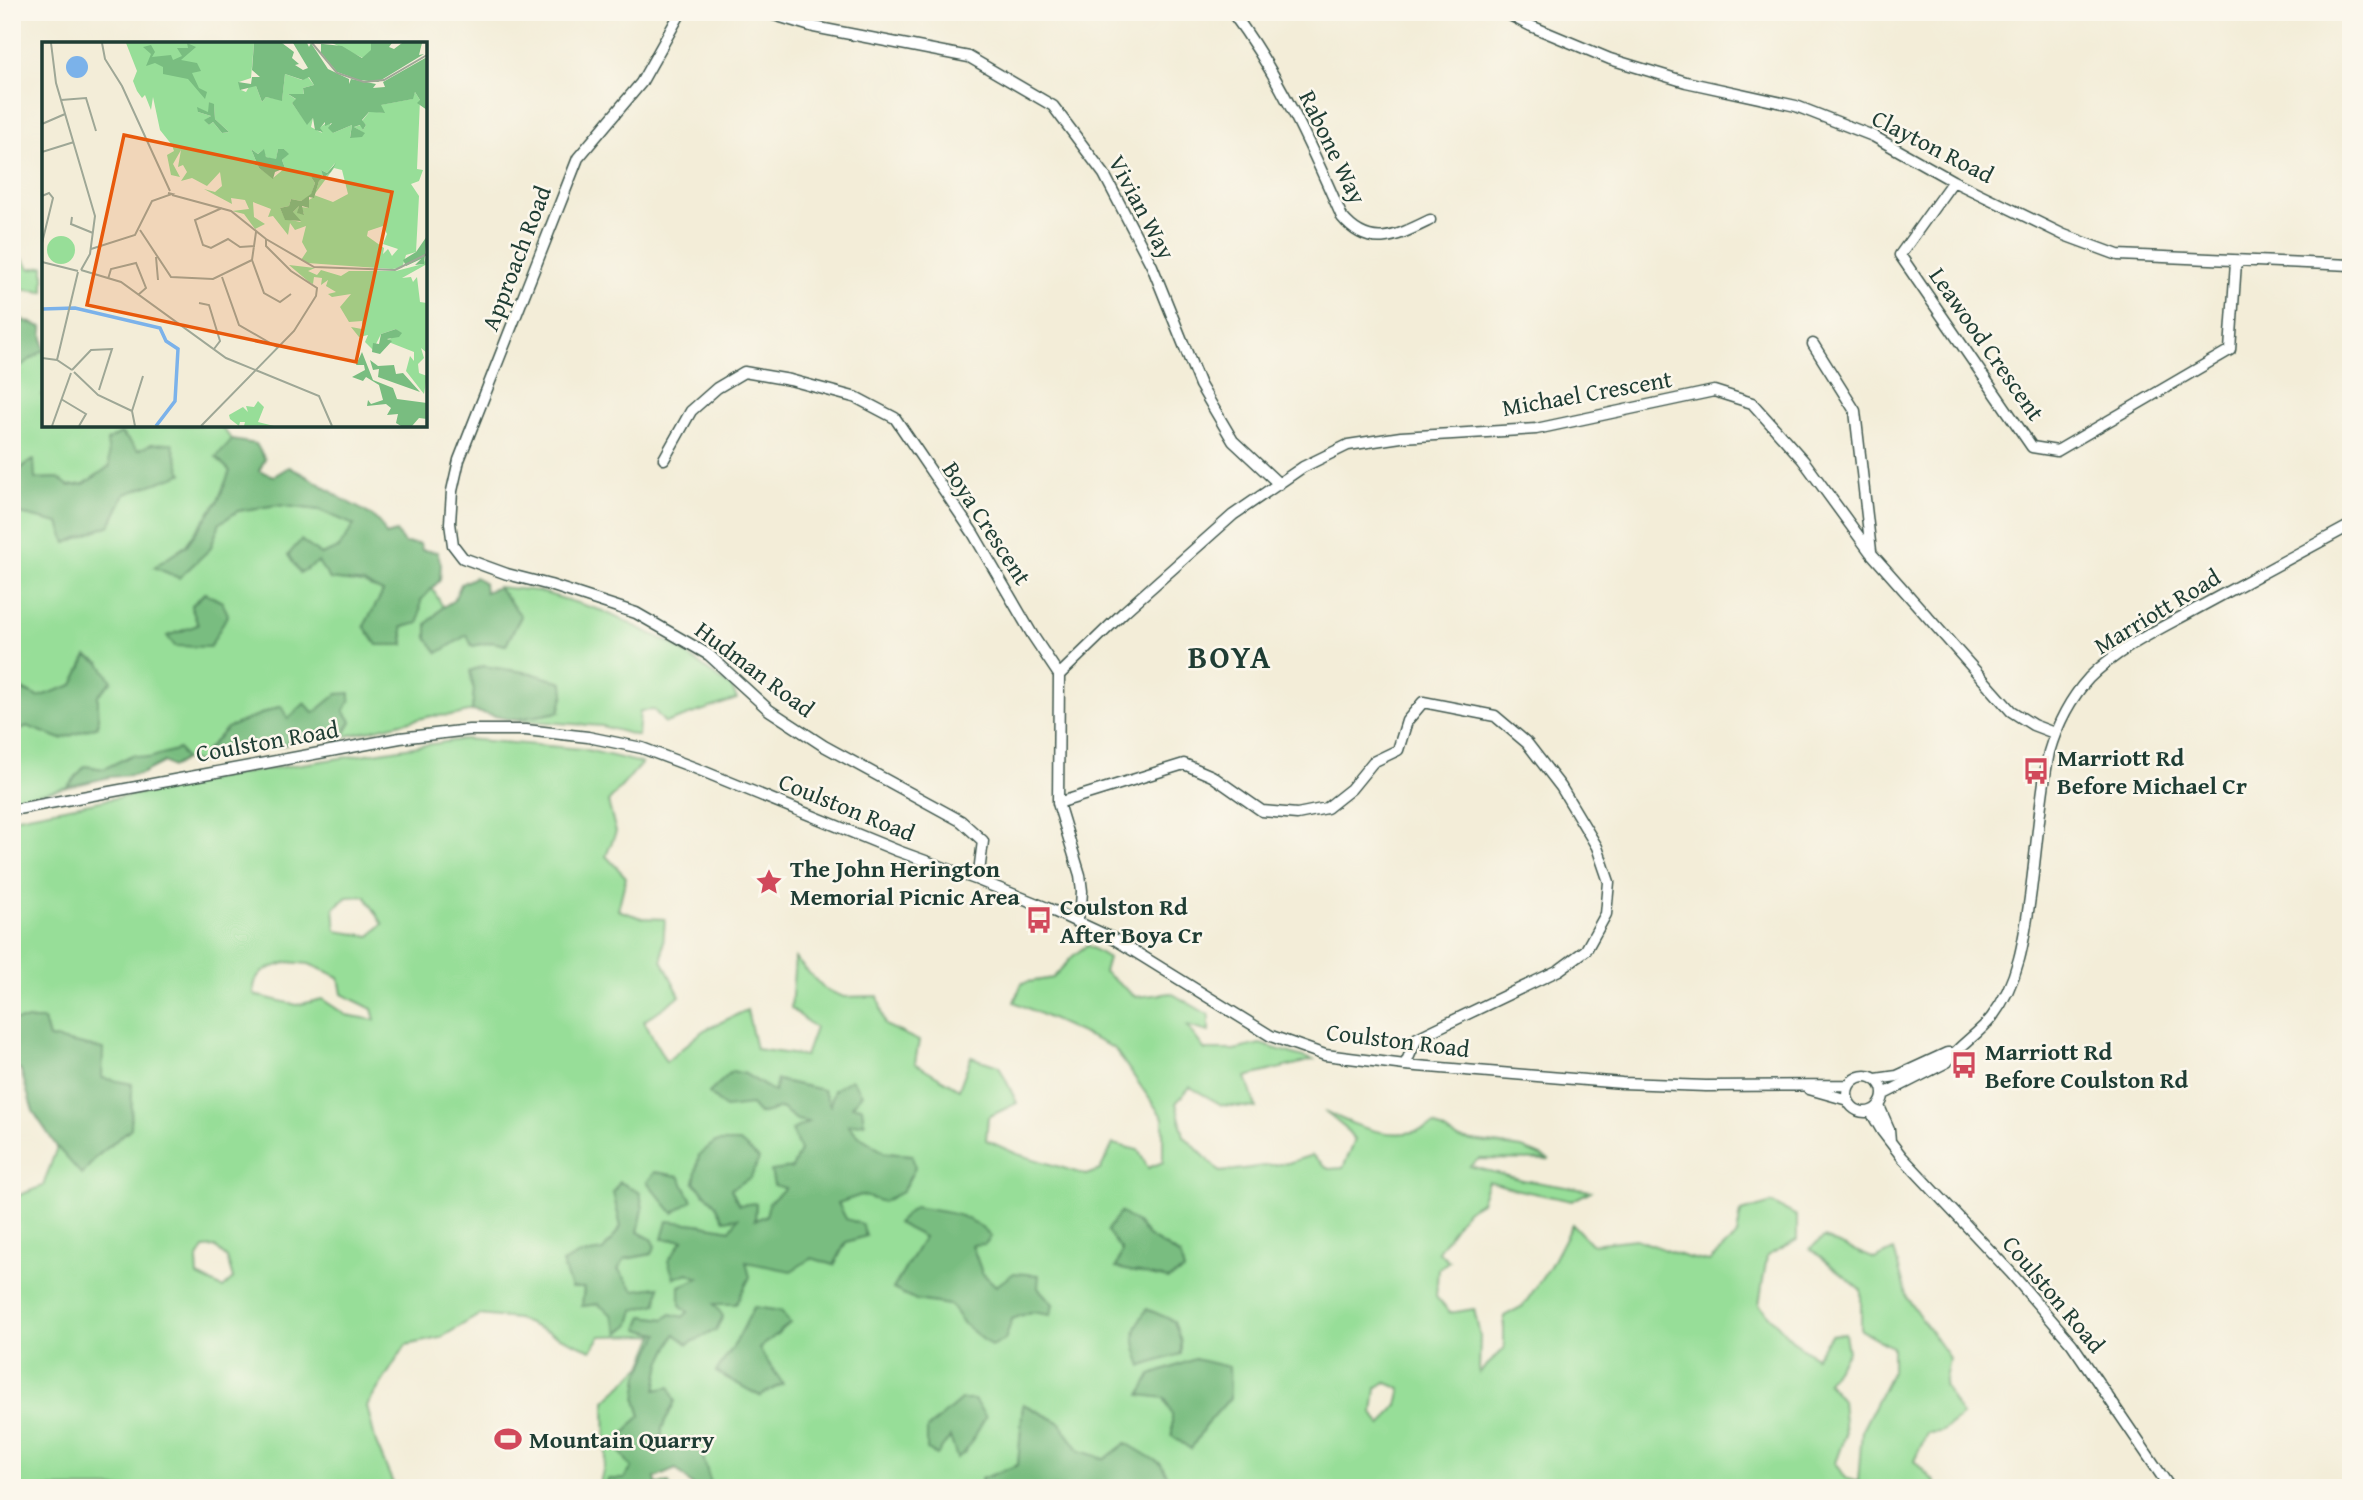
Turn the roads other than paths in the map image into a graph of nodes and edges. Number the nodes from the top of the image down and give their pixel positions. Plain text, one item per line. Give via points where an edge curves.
1 (681, 12) edge
2 (764, 12) edge
3 (1232, 12) edge
4 (1504, 12) edge
5 (1953, 181) junction
6 (1430, 220) dead end
7 (2236, 262) junction
8 (2351, 265) edge
9 (1812, 344) dead end
10 (664, 459) dead end
11 (1279, 484) junction
12 (2351, 525) edge
13 (453, 545) joint
14 (1871, 553) junction
15 (1059, 675) junction
16 (2054, 733) junction
17 (1058, 803) junction
18 (12, 810) edge
19 (978, 880) junction
20 (1076, 921) junction
21 (1954, 1053) junction
22 (1405, 1065) junction
23 (1876, 1079) junction
24 (1849, 1085) junction
25 (1803, 1087) junction
26 (1884, 1094) junction
27 (1848, 1101) junction
28 (1875, 1109) junction
29 (2170, 1488) edge

1 - 13 street, Approach Road via 641,83 578,158 459,460 452,491
2 - 11 street, Vivian Way via 814,27 969,57 1053,106 1104,174 1152,266 1200,385 1233,441
3 - 6 street, Rabone Way via 1258,47 1351,228 1379,239
4 - 5 street, Clayton Road via 1610,59 1686,82 1796,106 1873,136
5 - 7 street, Clayton Road via 2064,235 2118,255
5 - 7 street, Leawood Crescent via 1900,256 2032,447 2057,451 2230,350
7 - 8 street, Clayton Road
9 - 14 street via 1856,411
10 - 15 street, Boya Crescent via 691,411 717,387 744,372 857,397 895,418 973,533
11 - 14 street, Michael Crescent via 1348,445 1536,429 1714,391 1752,403 1803,460
11 - 15 street, Michael Crescent via 1233,515
12 - 16 street, Marriott Road via 2114,657 2090,678
13 - 19 street, Hudman Road via 463,558 482,566 636,613 709,655 769,710 824,746 961,821 983,841
14 - 16 street, Michael Crescent via 2011,711
15 - 17 street
16 - 21 street, Marriott Road via 2023,950 1993,1017
17 - 20 street via 1080,875 1081,905
17 - 22 street via 1184,764 1212,776 1262,811 1297,814 1327,807 1351,789 1373,762 1398,750 1407,721 1423,702 1495,716 1536,754 1597,847 1609,882 1606,914 1586,950 1559,970 1418,1038
18 - 19 street, Coulston Road via 400,738 469,730 526,730 642,748
19 - 20 street, Coulston Road
20 - 22 street, Coulston Road via 1159,964 1271,1036 1325,1055
21 - 23 street, Marriott Road
21 - 26 street, Marriott Road via 1947,1062
22 - 25 street, Coulston Road via 1622,1083
23 - 24 street via 1864,1076
23 - 26 street
24 - 25 street, Coulston Road
24 - 27 street
25 - 27 street, Coulston Road
26 - 28 street
27 - 28 street via 1857,1111
28 - 29 street, Coulston Road via 1902,1157 2072,1344

